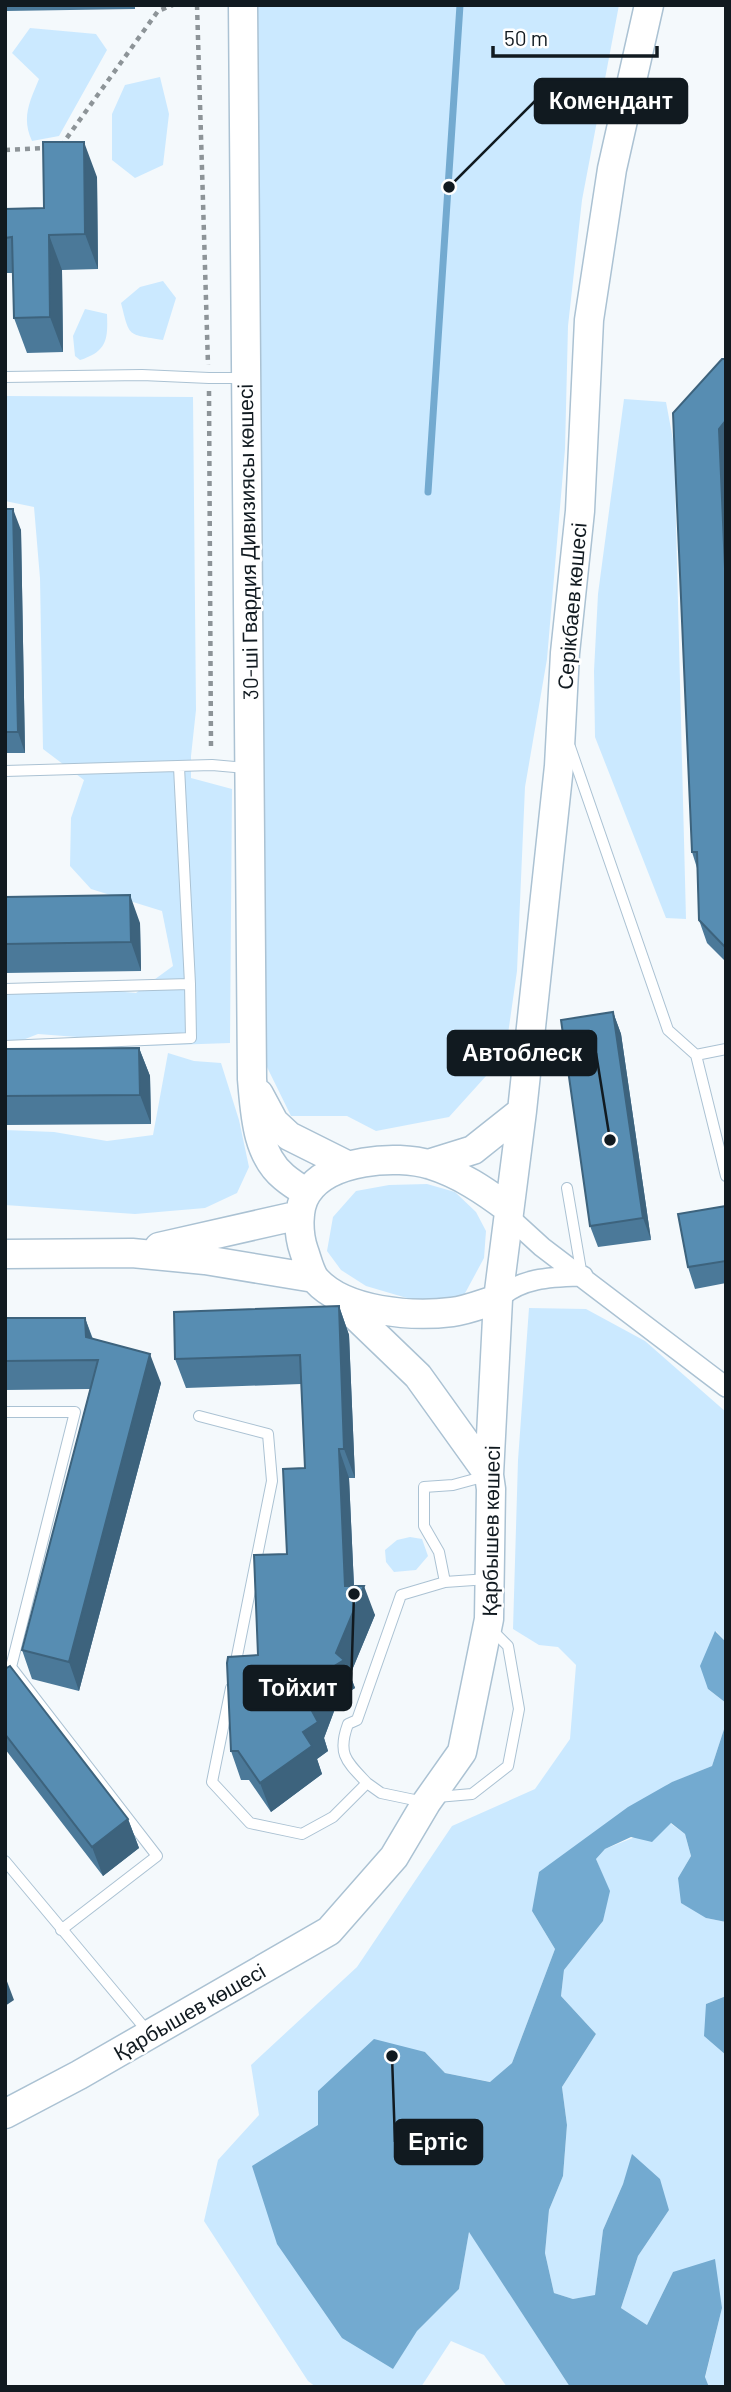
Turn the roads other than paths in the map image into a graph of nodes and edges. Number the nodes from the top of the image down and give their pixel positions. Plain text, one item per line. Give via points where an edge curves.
1 (243, 5) edge
2 (649, 5) edge
3 (5, 377) edge
4 (245, 378) junction
5 (561, 722) junction
6 (179, 767) junction
7 (249, 768) junction
8 (5, 771) edge
9 (190, 984) junction
10 (5, 989) edge
11 (5, 1046) edge
12 (726, 1049) edge
13 (696, 1055) junction
14 (252, 1079) junction
15 (522, 1111) junction
16 (428, 1164) junction
17 (348, 1165) junction
18 (726, 1176) edge
19 (567, 1188) dead end
20 (303, 1204) junction
21 (509, 1212) junction
22 (132, 1253) junction
23 (5, 1254) edge
24 (583, 1276) junction
25 (324, 1286) junction
26 (498, 1299) junction
27 (726, 1387) edge
28 (5, 1412) edge
29 (199, 1416) dead end
30 (489, 1475) junction
31 (490, 1578) junction
32 (445, 1582) junction
33 (488, 1626) junction
34 (8, 1669) edge
35 (367, 1783) junction
36 (428, 1800) junction
37 (5, 1861) edge
38 (61, 1930) junction
39 (149, 2033) junction
40 (5, 2115) edge

1 - 4 main road, 30-ші Гвардия Дивизиясы көшесі
2 - 5 main road, Серікбаев көшесі via 611,169 589,320 580,510
3 - 4 lane
4 - 7 main road, 30-ші Гвардия Дивизиясы көшесі
5 - 13 lane via 668,1030
5 - 15 main road, Серікбаев көшесі
6 - 7 lane
6 - 8 lane
6 - 9 lane
7 - 14 main road, 30-ші Гвардия Дивизиясы көшесі
9 - 10 lane
9 - 11 lane via 191,1038
12 - 13 lane
13 - 18 lane
14 - 17 main road via 274,1122 289,1136
14 - 20 main road, 30-ші Гвардия Дивизиясы көшесі via 266,1154
15 - 16 main road via 473,1150
15 - 21 main road, Серікбаев көшесі
16 - 17 main road via 390,1160
16 - 21 main road via 481,1188
17 - 20 main road via 322,1179
19 - 24 lane
20 - 22 main road
20 - 25 main road via 302,1247
21 - 24 street via 542,1247
21 - 26 main road, Қарбышев көшесі
22 - 23 main road
22 - 25 main road via 205,1261
24 - 26 street via 543,1278 518,1285
24 - 27 street
25 - 26 main road via 380,1310 416,1314 455,1312
25 - 30 main road via 418,1376
26 - 30 main road, Қарбышев көшесі
28 - 34 lane via 75,1412
29 - 35 lane via 268,1434 272,1481 212,1782 250,1823 302,1834 333,1817
30 - 31 main road, Қарбышев көшесі
30 - 32 lane via 424,1487 424,1525 439,1552
31 - 32 lane
31 - 33 main road, Қарбышев көшесі
32 - 35 lane via 401,1595 357,1720 348,1724 342,1741 345,1760
33 - 36 main road, Қарбышев көшесі via 462,1752
33 - 36 lane via 508,1646 519,1709 508,1766 472,1794
34 - 38 lane via 157,1856
35 - 36 lane via 381,1793
36 - 39 main road, Қарбышев көшесі via 394,1857 329,1931
37 - 38 lane
38 - 39 lane
39 - 40 main road, Қарбышев көшесі

